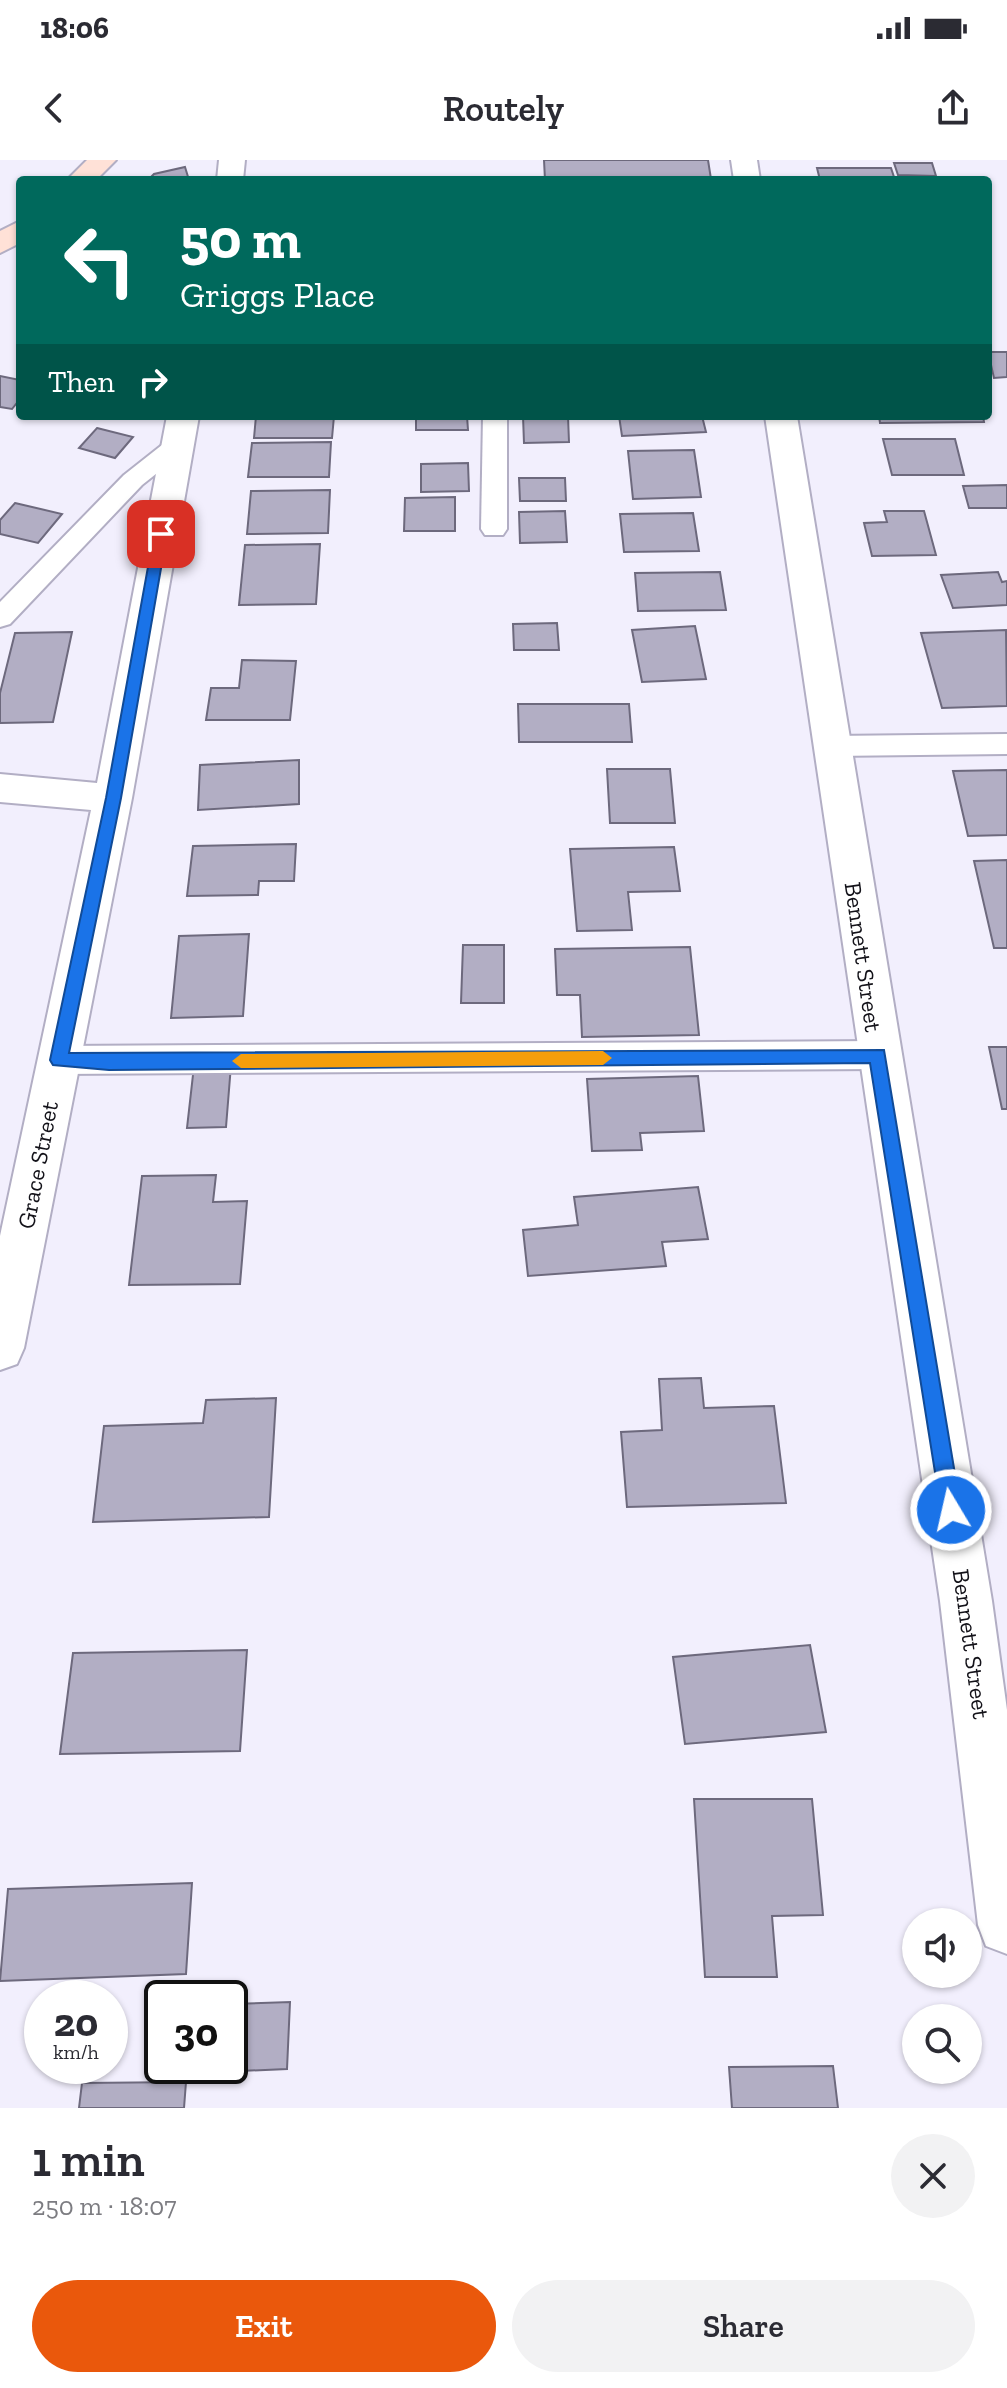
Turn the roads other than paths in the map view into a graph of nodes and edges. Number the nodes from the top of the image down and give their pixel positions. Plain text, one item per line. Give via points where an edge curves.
1 (103, 160) edge
2 (85, 176) edge
3 (16, 232) edge
4 (0, 245) edge
5 (495, 420) edge
6 (782, 420) edge
7 (180, 431) edge
8 (494, 529) dead end
9 (0, 618) edge
10 (1007, 744) edge
11 (832, 746) junction
12 (0, 788) edge
13 (113, 798) junction
14 (878, 1055) junction
15 (59, 1060) junction
16 (0, 1348) edge
17 (1007, 1925) edge

1 - 2 main road
3 - 4 main road
5 - 8 lane
6 - 11 street, Bennett Street
7 - 9 lane
7 - 13 street, Grace Street
10 - 11 lane
11 - 14 street, Bennett Street
12 - 13 street
13 - 15 street, Grace Street
14 - 15 lane
14 - 17 street, Bennett Street via 966,1601
15 - 16 street, Grace Street

